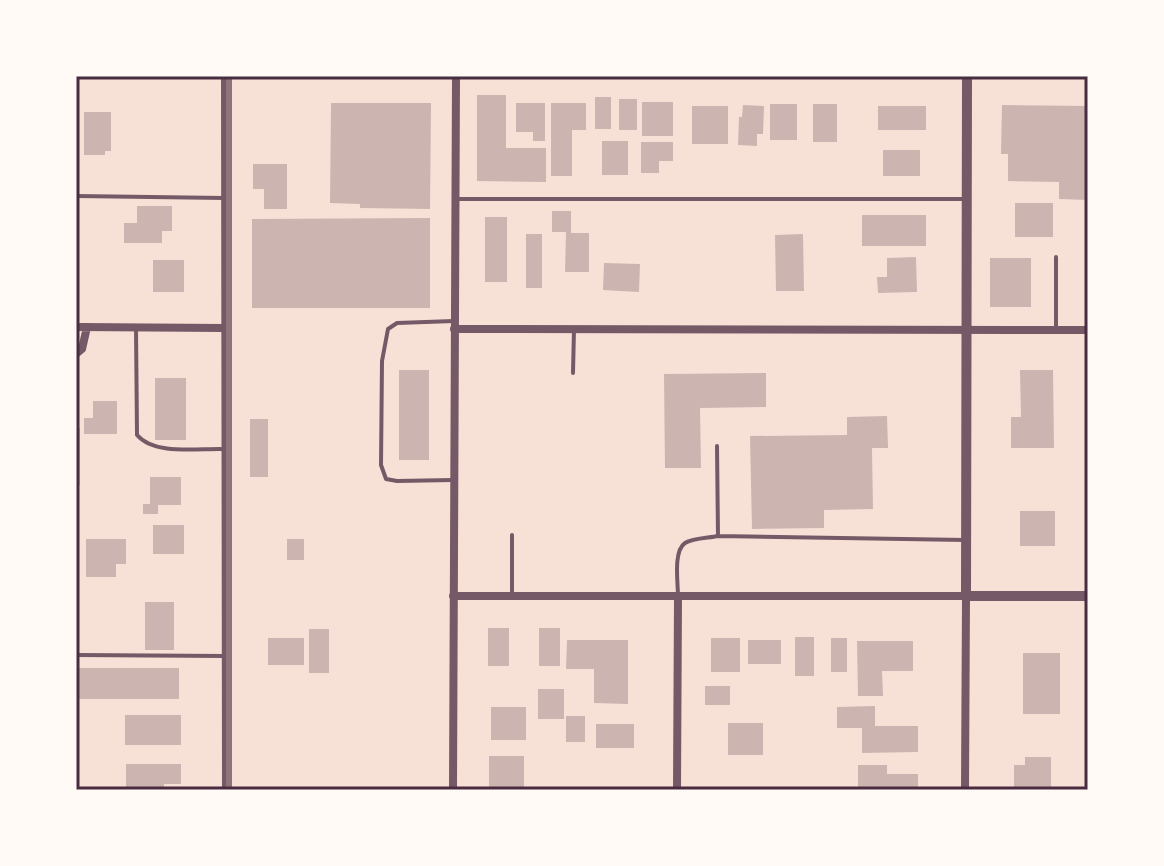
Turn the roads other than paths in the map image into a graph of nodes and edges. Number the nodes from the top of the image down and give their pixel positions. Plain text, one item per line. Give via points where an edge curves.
1 (225, 76) edge
2 (456, 76) edge
3 (967, 76) edge
4 (76, 196) edge
5 (225, 198) junction
6 (455, 199) junction
7 (967, 199) junction
8 (1056, 257) dead end
9 (454, 325) junction
10 (76, 327) edge
11 (87, 327) junction
12 (136, 328) junction
13 (224, 328) junction
14 (574, 329) junction
15 (967, 330) junction
16 (1056, 330) junction
17 (1088, 330) edge
18 (76, 354) edge
19 (573, 373) dead end
20 (717, 446) dead end
21 (224, 449) junction
22 (454, 480) junction
23 (512, 535) dead end
24 (718, 536) junction
25 (966, 540) junction
26 (453, 596) junction
27 (512, 596) junction
28 (678, 596) junction
29 (966, 596) junction
30 (1088, 596) edge
31 (76, 655) edge
32 (225, 656) junction
33 (226, 790) edge
34 (453, 790) edge
35 (677, 790) edge
36 (965, 790) edge

1 - 5 street
2 - 6 street
3 - 7 street
4 - 5 lane
5 - 13 street
6 - 7 lane
6 - 9 street
7 - 15 street
8 - 16 lane
9 - 14 street
9 - 22 street
9 - 22 lane via 397,323 388,329 382,361 381,465 386,479
10 - 11 street
11 - 12 street
11 - 18 street
12 - 13 street
12 - 21 lane via 137,435 158,447
13 - 21 street
14 - 15 street
14 - 19 lane
15 - 16 street
15 - 25 street
16 - 17 street
20 - 24 lane
21 - 32 street
22 - 26 street
23 - 27 lane
24 - 25 lane
24 - 28 lane via 681,546
25 - 29 street
26 - 27 street
26 - 34 street
27 - 28 street
28 - 29 street
28 - 35 street
29 - 30 street
29 - 36 street
31 - 32 lane
32 - 33 street

